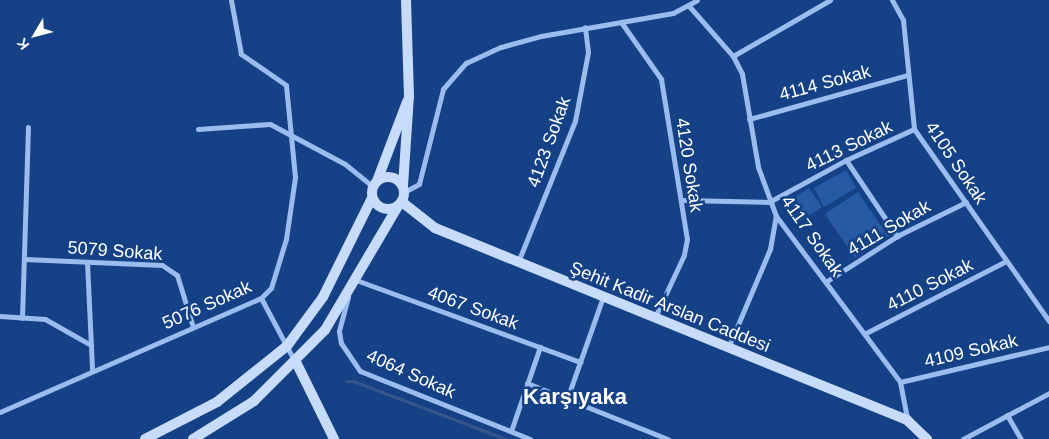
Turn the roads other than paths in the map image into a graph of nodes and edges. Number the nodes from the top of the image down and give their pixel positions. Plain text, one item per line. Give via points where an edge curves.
1 (231, 0) edge
2 (406, 0) edge
3 (696, 0) edge
4 (830, 0) edge
5 (892, 0) edge
6 (689, 6) junction
7 (622, 22) junction
8 (585, 27) junction
9 (733, 56) junction
10 (908, 75) junction
11 (409, 96) junction
12 (749, 119) junction
13 (28, 127) dead end
14 (198, 129) dead end
15 (914, 129) junction
16 (291, 133) junction
17 (846, 160) junction
18 (374, 189) junction
19 (402, 197) junction
20 (682, 200) junction
21 (769, 202) junction
22 (966, 202) junction
23 (776, 216) junction
24 (897, 236) junction
25 (24, 260) junction
26 (1006, 261) junction
27 (87, 262) junction
28 (518, 262) junction
29 (356, 280) junction
30 (827, 281) junction
31 (350, 291) junction
32 (603, 297) junction
33 (261, 298) junction
34 (0, 316) edge
35 (22, 318) junction
36 (655, 318) junction
37 (1049, 321) edge
38 (193, 327) junction
39 (866, 333) junction
40 (91, 345) junction
41 (287, 346) junction
42 (540, 347) junction
43 (1049, 347) edge
44 (728, 348) junction
45 (296, 362) junction
46 (580, 362) junction
47 (92, 370) junction
48 (900, 382) junction
49 (527, 383) junction
50 (1049, 393) edge
51 (566, 399) junction
52 (0, 412) edge
53 (1007, 415) junction
54 (907, 420) junction
55 (511, 432) junction
56 (145, 439) edge
57 (193, 439) edge
58 (334, 439) edge
59 (530, 439) edge
60 (668, 439) edge
61 (927, 439) edge
62 (963, 439) edge
63 (1021, 439) edge

1 - 16 street, 5076 Sokak via 242,54 286,85
2 - 11 main road
3 - 6 street
4 - 9 street
5 - 10 street, 4105 Sokak via 903,20
6 - 7 street via 673,13
6 - 9 street, 4117 Sokak
7 - 8 street
7 - 20 street, 4120 Sokak via 661,79
8 - 19 street via 500,47 466,62 443,89 419,184
8 - 28 street, 4123 Sokak via 588,52 575,121
9 - 12 street, 4117 Sokak via 742,74
10 - 12 street, 4114 Sokak
10 - 15 street, 4105 Sokak
11 - 18 main road
11 - 19 main road via 408,154
12 - 21 street, 4117 Sokak
13 - 25 street
14 - 16 street via 270,124
15 - 17 street, 4113 Sokak
15 - 22 street, 4105 Sokak
16 - 18 street via 344,164
16 - 33 street, 5076 Sokak via 295,177 286,239 276,276
17 - 21 street, 4113 Sokak
17 - 24 street
18 - 19 main road via 390,177
18 - 19 main road via 383,209
18 - 41 main road via 323,297
19 - 28 main road, Şehit Kadir Arslan Caddesi via 435,228
19 - 29 main road
20 - 21 street
20 - 36 street, 4120 Sokak via 687,239 684,255
21 - 23 street, 4117 Sokak
22 - 24 street, 4111 Sokak
22 - 26 street, 4105 Sokak
23 - 30 street, 4117 Sokak
23 - 44 street via 770,249
24 - 30 street, 4111 Sokak
25 - 27 street, 5079 Sokak
25 - 35 street
26 - 37 street, 4105 Sokak
26 - 39 street, 4110 Sokak
27 - 38 street, 5079 Sokak via 162,265 177,275
27 - 40 street
28 - 32 main road, Şehit Kadir Arslan Caddesi
29 - 31 main road
29 - 42 street, 4067 Sokak
30 - 39 street, 4117 Sokak
31 - 45 main road via 324,330
31 - 55 street, 4064 Sokak via 339,331 340,343 360,371
32 - 36 main road, Şehit Kadir Arslan Caddesi
32 - 46 street
33 - 38 street, 5076 Sokak
33 - 41 street
34 - 35 street
35 - 40 street via 45,319
36 - 44 main road, Şehit Kadir Arslan Caddesi
38 - 47 street, 5076 Sokak
39 - 48 street, 4117 Sokak
40 - 47 street
41 - 45 street
41 - 56 main road via 217,402
42 - 46 street, 4067 Sokak
42 - 49 street
43 - 48 street, 4109 Sokak
44 - 54 main road, Şehit Kadir Arslan Caddesi
45 - 57 main road via 254,401
45 - 58 main road
46 - 51 street
47 - 52 street, 5076 Sokak
48 - 54 street, 4117 Sokak
49 - 51 street
49 - 55 street
50 - 53 street
51 - 60 street
53 - 62 street
53 - 63 street
54 - 61 main road, Şehit Kadir Arslan Caddesi
55 - 59 street, 4064 Sokak

